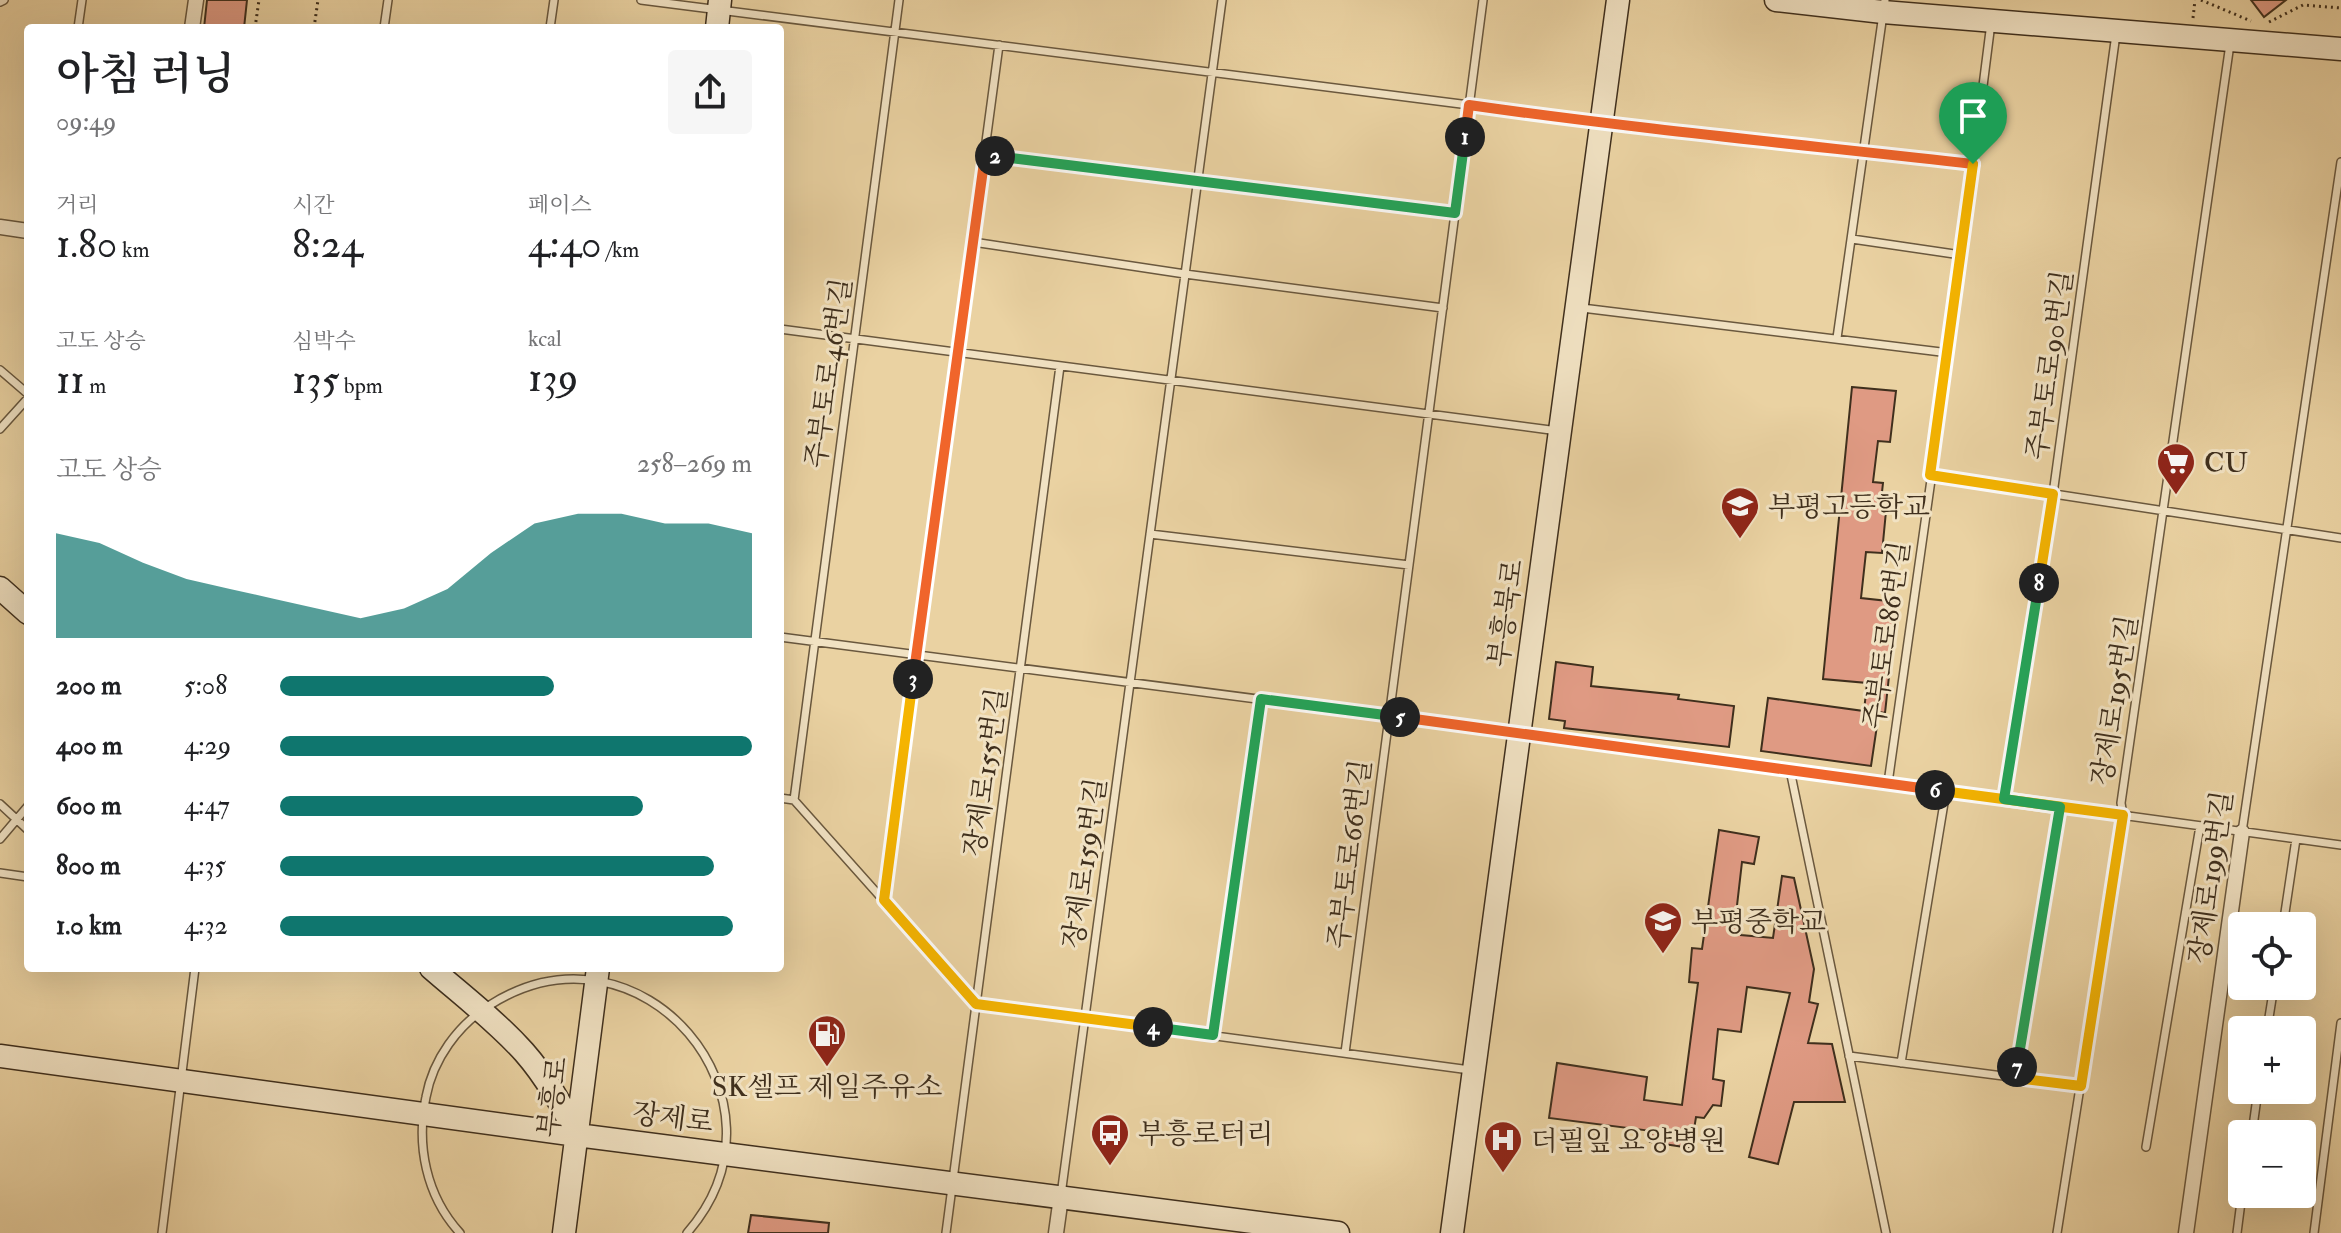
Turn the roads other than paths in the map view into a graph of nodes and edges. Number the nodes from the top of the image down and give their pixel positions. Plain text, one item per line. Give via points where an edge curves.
1 (82, 0) edge
2 (196, 0) edge
3 (388, 0) edge
4 (554, 0) edge
5 (641, 0) edge
6 (899, 0) edge
7 (1222, 0) edge
8 (1483, 0) edge
9 (1618, 0) edge
10 (1776, 0) edge
11 (1884, 6) edge
12 (719, 13) edge
13 (1991, 21) junction
14 (79, 24) edge
15 (193, 24) edge
16 (385, 24) edge
17 (551, 24) edge
18 (895, 32) junction
19 (2116, 32) junction
20 (2231, 41) junction
21 (999, 45) junction
22 (2341, 49) edge
23 (1212, 72) junction
24 (1469, 105) junction
25 (1600, 124) junction
26 (1865, 150) junction
27 (985, 155) junction
28 (2341, 162) edge
29 (1973, 164) junction
30 (1198, 181) junction
31 (1455, 213) junction
32 (0, 227) edge
33 (24, 230) edge
34 (1852, 239) junction
35 (973, 242) junction
36 (1961, 255) junction
37 (1185, 274) junction
38 (1576, 307) junction
39 (1443, 308) junction
40 (784, 330) edge
41 (1837, 338) junction
42 (854, 339) junction
43 (957, 353) junction
44 (1949, 353) junction
45 (1060, 366) junction
46 (0, 370) edge
47 (1171, 381) junction
48 (24, 392) edge
49 (24, 401) edge
50 (1429, 415) junction
51 (0, 429) edge
52 (1560, 431) junction
53 (1930, 475) junction
54 (2053, 494) junction
55 (2165, 511) junction
56 (2287, 529) junction
57 (1150, 534) junction
58 (2341, 538) edge
59 (1409, 565) junction
60 (0, 588) edge
61 (24, 609) edge
62 (784, 638) edge
63 (815, 642) junction
64 (917, 655) junction
65 (1020, 668) junction
66 (1130, 682) junction
67 (1261, 699) junction
68 (1389, 716) junction
69 (1519, 733) junction
70 (1790, 770) junction
71 (1888, 783) junction
72 (1946, 791) junction
73 (784, 799) edge
74 (2004, 799) junction
75 (794, 800) junction
76 (0, 804) edge
77 (2060, 807) junction
78 (24, 811) edge
79 (2123, 815) junction
80 (17, 819) junction
81 (24, 826) edge
82 (2200, 826) junction
83 (2242, 832) junction
84 (0, 839) edge
85 (2296, 839) junction
86 (2341, 845) edge
87 (0, 873) edge
88 (24, 876) edge
89 (884, 900) junction
90 (2285, 912) edge
91 (195, 972) edge
92 (436, 972) edge
93 (597, 974) edge
94 (976, 1004) junction
95 (480, 1011) junction
96 (1085, 1018) junction
97 (2341, 1023) edge
98 (1213, 1035) junction
99 (1345, 1053) junction
100 (0, 1056) edge
101 (1849, 1056) junction
102 (1901, 1063) junction
103 (1474, 1070) junction
104 (2016, 1078) junction
105 (181, 1081) junction
106 (2081, 1086) junction
107 (422, 1114) junction
108 (577, 1135) junction
109 (2146, 1147) dead end
110 (724, 1154) junction
111 (953, 1184) junction
112 (1061, 1197) junction
113 (2240, 1208) edge
114 (162, 1233) edge
115 (460, 1233) edge
116 (564, 1233) edge
117 (687, 1233) edge
118 (946, 1233) edge
119 (1056, 1233) edge
120 (1338, 1233) edge
121 (1452, 1233) edge
122 (1886, 1233) edge
123 (2057, 1233) edge
124 (2186, 1233) edge
125 (2237, 1233) edge
126 (2314, 1233) edge

1 - 14 lane
2 - 15 street
3 - 16 lane
4 - 17 lane
5 - 12 lane
6 - 18 lane, 주부토로46번길
7 - 23 lane, 장제로159번길
8 - 24 lane, 주부토로66번길
9 - 25 street, 부흥북로
10 - 11 street
11 - 13 street
11 - 26 lane
12 - 18 lane
13 - 19 street
13 - 29 lane, 주부토로86번길
18 - 21 lane
18 - 42 lane, 주부토로46번길
19 - 20 street
19 - 54 lane, 주부토로90번길
20 - 22 street
20 - 55 lane, 장제로195번길
21 - 23 lane
21 - 27 lane
23 - 24 lane
23 - 30 lane, 장제로159번길
24 - 25 lane
24 - 31 lane, 주부토로66번길
25 - 26 lane
25 - 38 street, 부흥북로
26 - 29 lane
26 - 34 lane
27 - 30 lane
27 - 35 lane
28 - 56 lane, 장제로199번길
29 - 36 lane, 주부토로86번길
30 - 31 lane
30 - 37 lane, 장제로159번길
31 - 39 lane, 주부토로66번길
32 - 33 street
34 - 36 lane
34 - 41 lane
35 - 37 lane
35 - 43 lane
36 - 44 lane, 주부토로86번길
37 - 39 lane
37 - 47 lane, 장제로159번길
38 - 41 lane
38 - 52 street, 부흥북로
39 - 50 lane, 주부토로66번길
40 - 42 lane
41 - 44 lane
42 - 43 lane
42 - 63 lane, 주부토로46번길
43 - 45 lane
43 - 64 lane
44 - 53 lane, 주부토로86번길
45 - 47 lane
45 - 65 lane, 장제로155번길
46 - 48 lane
47 - 50 lane
47 - 57 lane, 장제로159번길
49 - 51 lane
50 - 52 lane
50 - 59 lane, 주부토로66번길
52 - 69 street, 부흥북로
53 - 54 lane
53 - 71 lane, 주부토로86번길
54 - 55 lane
54 - 74 lane, 주부토로90번길
55 - 56 lane
55 - 79 lane, 장제로195번길
56 - 58 lane
56 - 83 lane, 장제로199번길
57 - 59 lane
57 - 66 lane, 장제로159번길
59 - 68 lane, 주부토로66번길
60 - 61 street
62 - 63 lane
63 - 64 lane
63 - 75 lane, 주부토로46번길
64 - 65 lane
64 - 89 lane
65 - 66 lane
65 - 94 lane, 장제로155번길
66 - 67 lane
66 - 96 lane, 장제로159번길
67 - 68 lane
67 - 98 lane
68 - 69 lane
68 - 99 lane, 주부토로66번길
69 - 70 lane
69 - 103 street, 부흥북로
70 - 71 lane
70 - 101 lane
71 - 72 lane
72 - 74 lane
72 - 102 lane
73 - 75 lane
74 - 77 lane
75 - 89 lane
76 - 80 lane
77 - 79 lane
77 - 104 lane
78 - 80 lane
79 - 82 lane
79 - 106 lane, 장제로195번길
80 - 81 lane
80 - 84 lane
82 - 83 lane
82 - 109 lane
83 - 85 lane
83 - 124 street, 장제로199번길
85 - 86 lane
85 - 90 lane
87 - 88 lane
89 - 94 lane
91 - 105 lane
92 - 95 street
93 - 95 lane via 535,984
93 - 108 street, 부흥로
93 - 110 lane via 652,1001 696,1041 721,1095
94 - 96 lane
94 - 111 lane, 장제로155번길
95 - 107 lane via 441,1057
95 - 108 street via 525,1053
96 - 98 lane
96 - 112 lane, 장제로159번길
97 - 126 lane
98 - 99 lane
99 - 103 lane
100 - 105 street, 장제로
101 - 102 lane
101 - 122 lane
102 - 104 lane
103 - 121 street, 부흥북로
104 - 106 lane
105 - 107 street, 장제로
105 - 114 lane
106 - 123 lane, 장제로195번길
107 - 108 street, 장제로
107 - 115 lane via 427,1174 443,1211
108 - 110 street, 장제로
108 - 116 street, 부흥로
110 - 111 street, 장제로
110 - 117 lane via 709,1202
111 - 112 street, 장제로
111 - 118 lane, 장제로155번길
112 - 119 street
112 - 120 street, 장제로
113 - 125 lane

